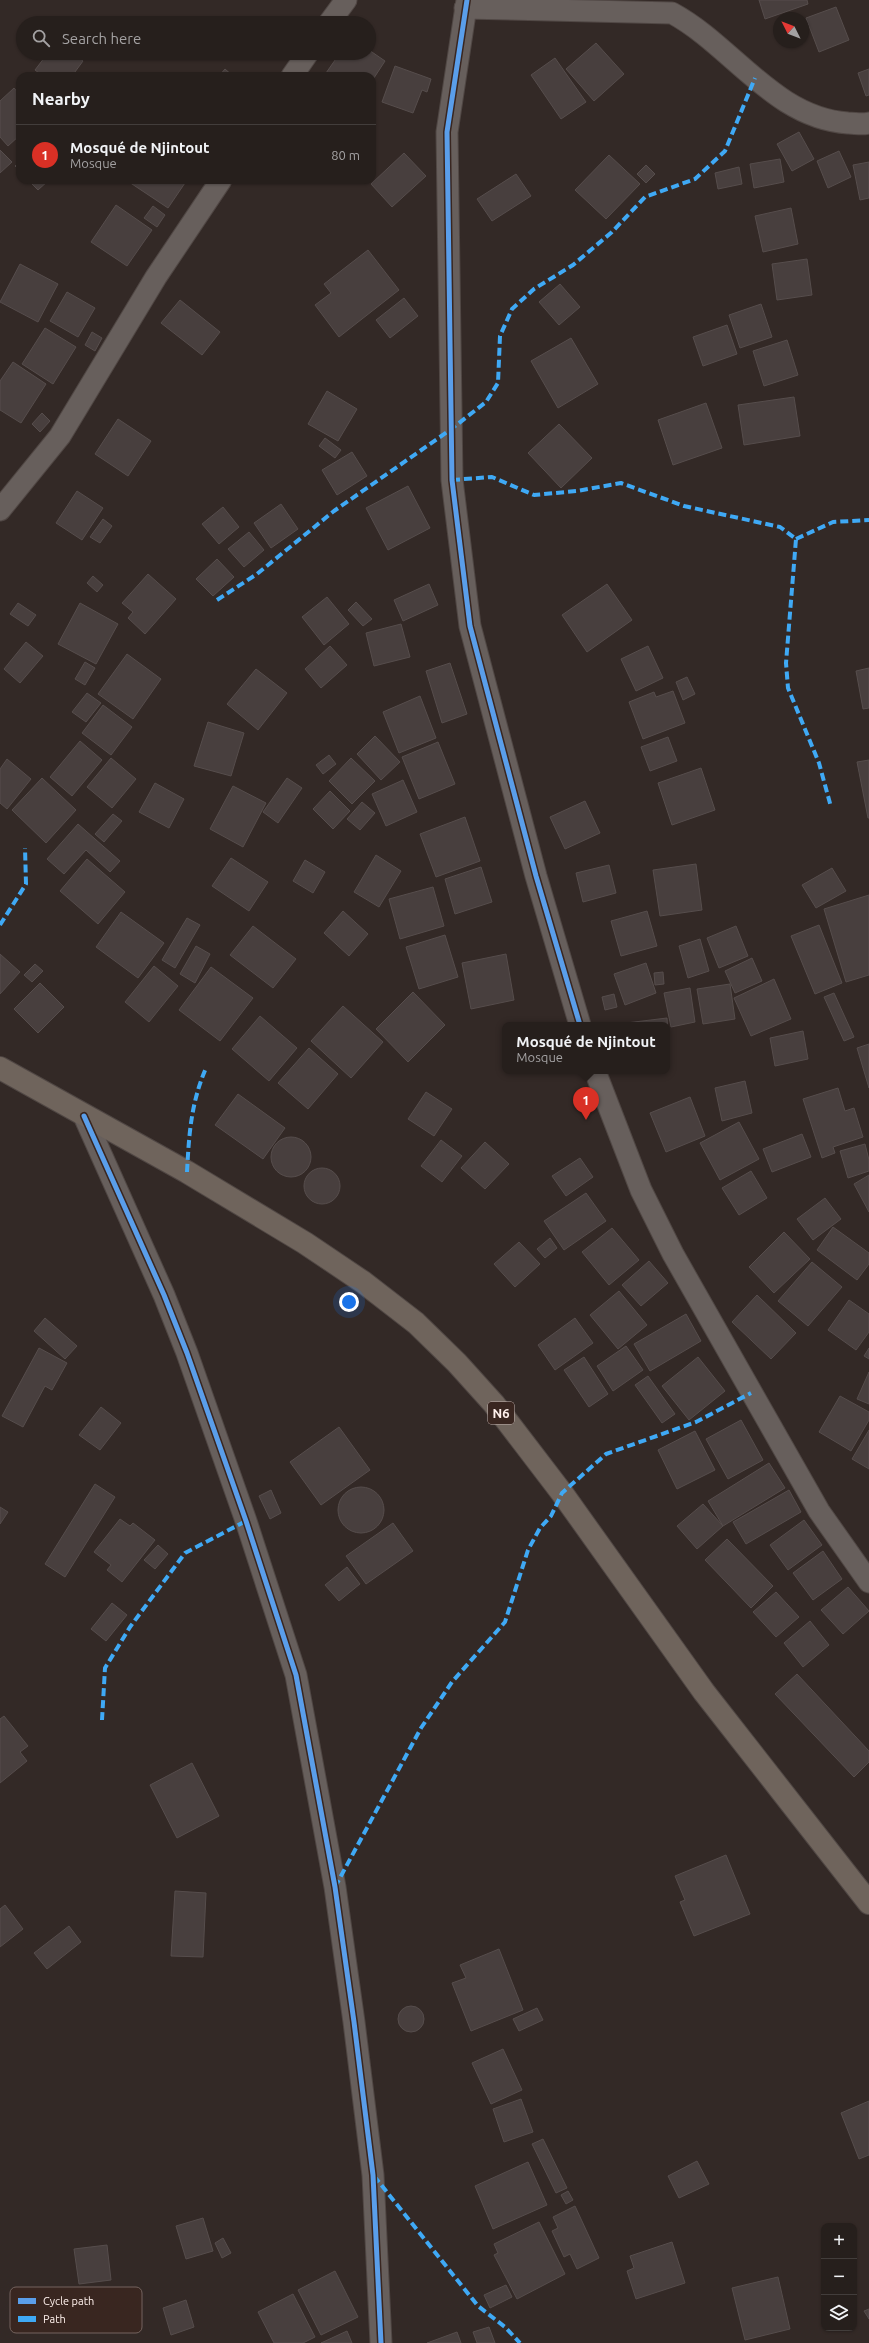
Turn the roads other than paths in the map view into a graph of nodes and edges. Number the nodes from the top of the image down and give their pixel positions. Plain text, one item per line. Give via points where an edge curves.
1 (346, 0) edge
2 (466, 4) edge
3 (334, 16) edge
4 (303, 60) edge
5 (295, 72) edge
6 (869, 123) edge
7 (218, 184) edge
8 (0, 510) edge
9 (579, 1022) edge
10 (0, 1068) edge
11 (596, 1074) edge
12 (84, 1116) junction
13 (869, 1582) edge
14 (869, 1903) edge
15 (381, 2343) edge

1 - 3 street
2 - 6 street via 672,13 689,22 755,78 797,109 828,122
2 - 9 street via 447,132 452,480 470,626 536,876
4 - 5 street
7 - 8 street via 156,277 60,436
10 - 12 highway, N6
11 - 13 street via 641,1190 673,1254 819,1511
12 - 14 highway, N6 via 187,1172 305,1243 416,1323 457,1363 494,1404 562,1493 704,1692
12 - 15 street via 164,1294 187,1353 246,1521 296,1675 336,1887 354,2022 373,2175

